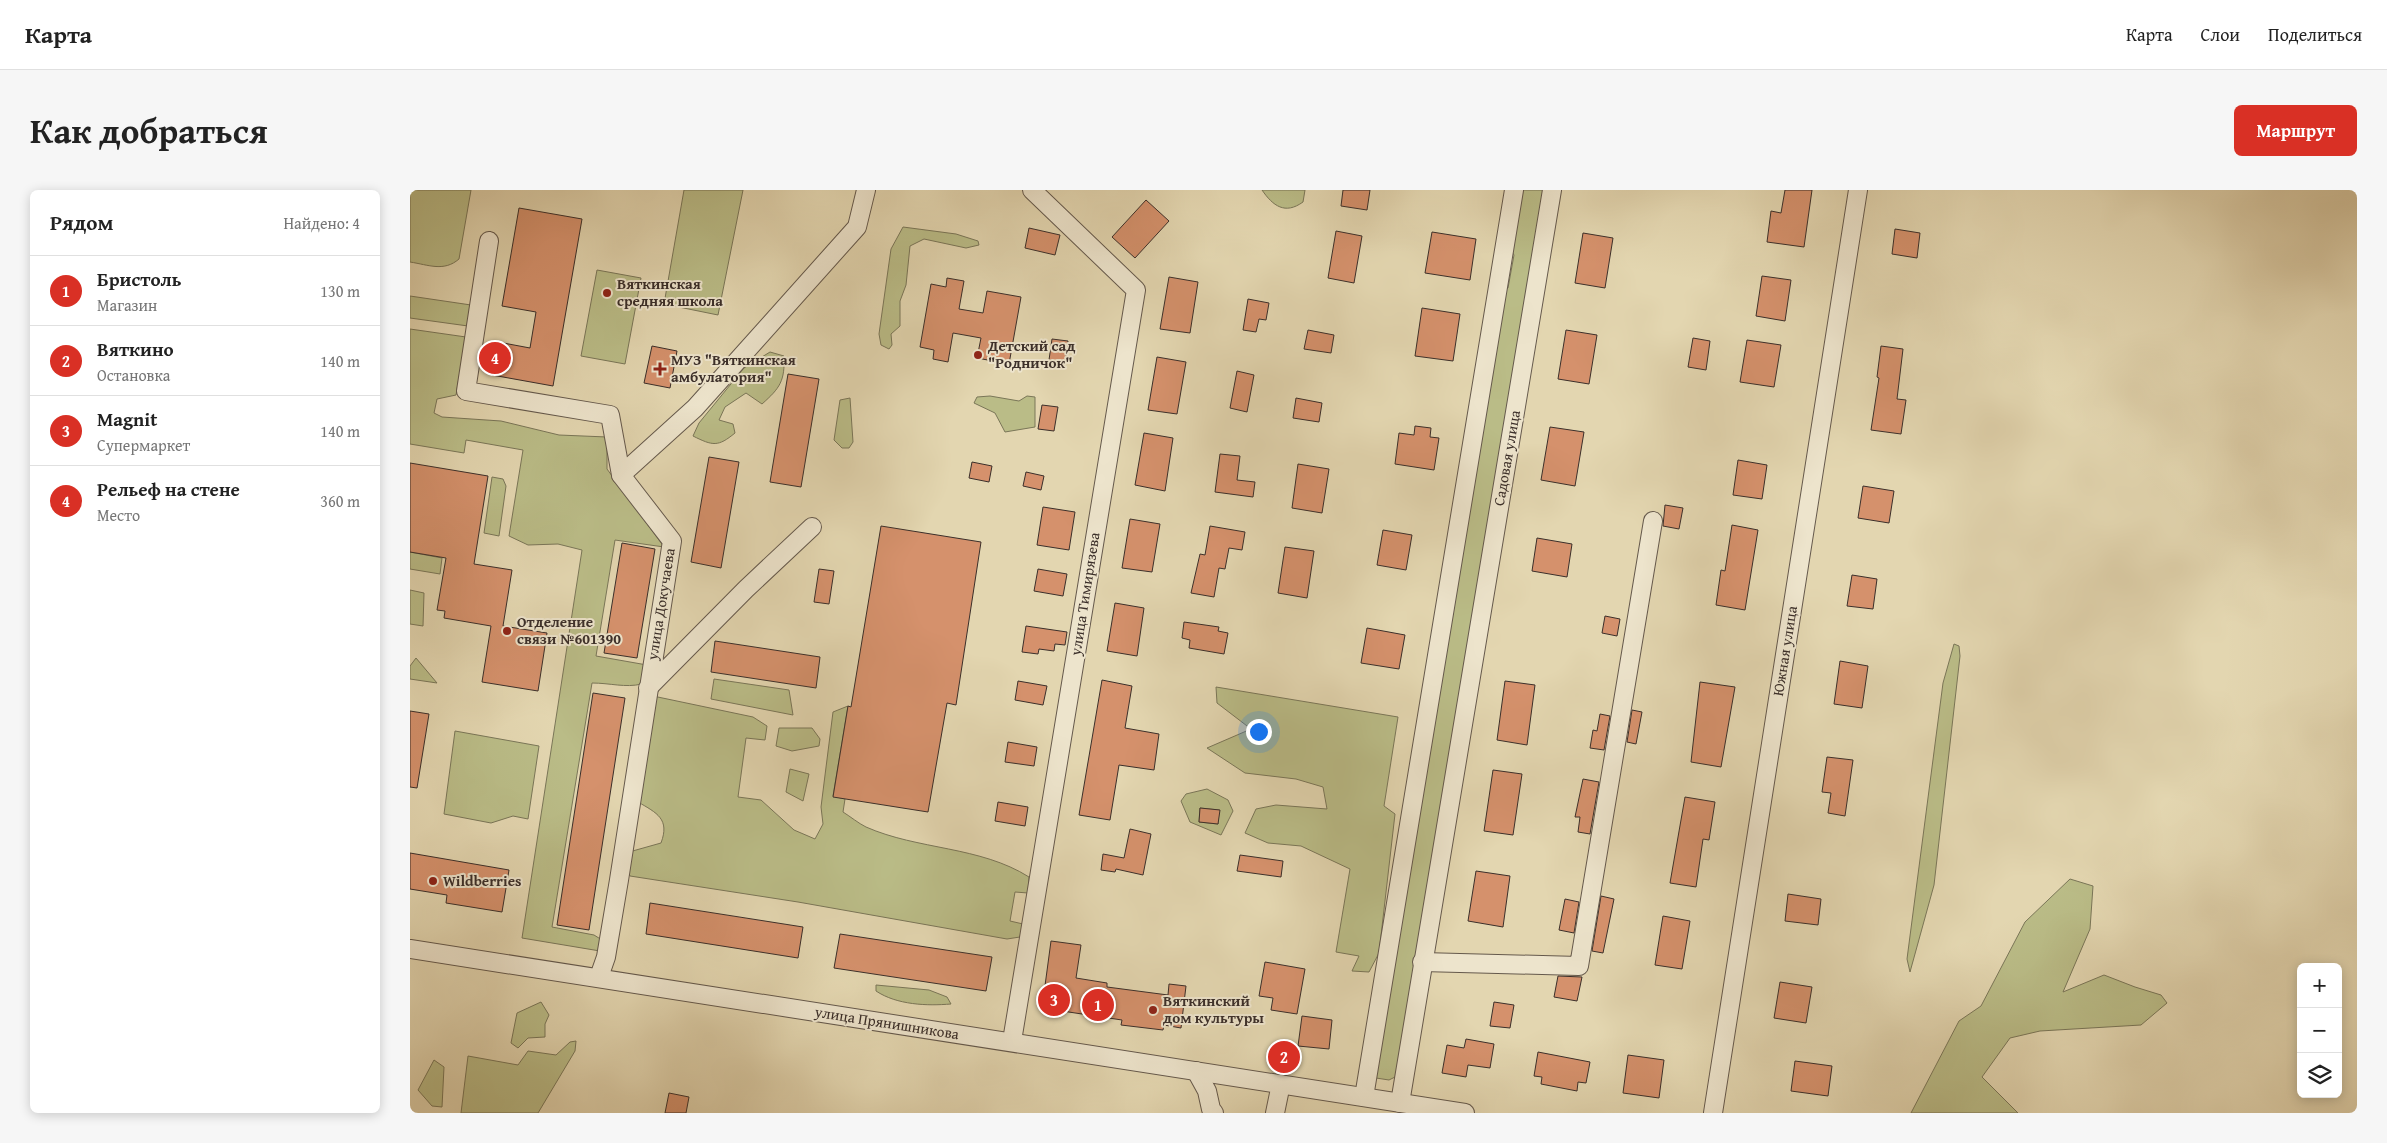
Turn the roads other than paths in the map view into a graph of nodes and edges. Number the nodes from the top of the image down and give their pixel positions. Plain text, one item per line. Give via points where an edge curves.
1 (866, 190) edge
2 (1032, 190) edge
3 (1514, 190) edge
4 (1552, 190) edge
5 (1858, 190) edge
6 (489, 241) dead end
7 (621, 476) junction
8 (1653, 520) dead end
9 (812, 527) dead end
10 (648, 688) junction
11 (410, 949) edge
12 (1422, 962) junction
13 (599, 977) junction
14 (1012, 1041) junction
15 (1196, 1071) junction
16 (1281, 1084) junction
17 (1364, 1097) junction
18 (1400, 1103) junction
19 (1214, 1113) edge
20 (1275, 1113) edge
21 (1465, 1113) edge
22 (1713, 1113) edge

1 - 7 street via 857,228 695,408
2 - 14 street, улица Тимирязева via 1136,290
3 - 17 street
4 - 12 street, Садовая улица
5 - 22 street, Южная улица
6 - 7 street via 466,391 610,416
7 - 10 street, улица Докучаева via 672,541
8 - 12 street via 1579,966
9 - 10 street
10 - 13 street, улица Докучаева via 606,957
11 - 13 street, улица Прянишникова
12 - 18 street, Садовая улица
13 - 14 street, улица Прянишникова
14 - 15 street, улица Прянишникова
15 - 16 street, улица Прянишникова
15 - 19 street
16 - 17 street, улица Прянишникова
16 - 20 street
17 - 18 street, улица Прянишникова
18 - 21 street, улица Прянишникова

